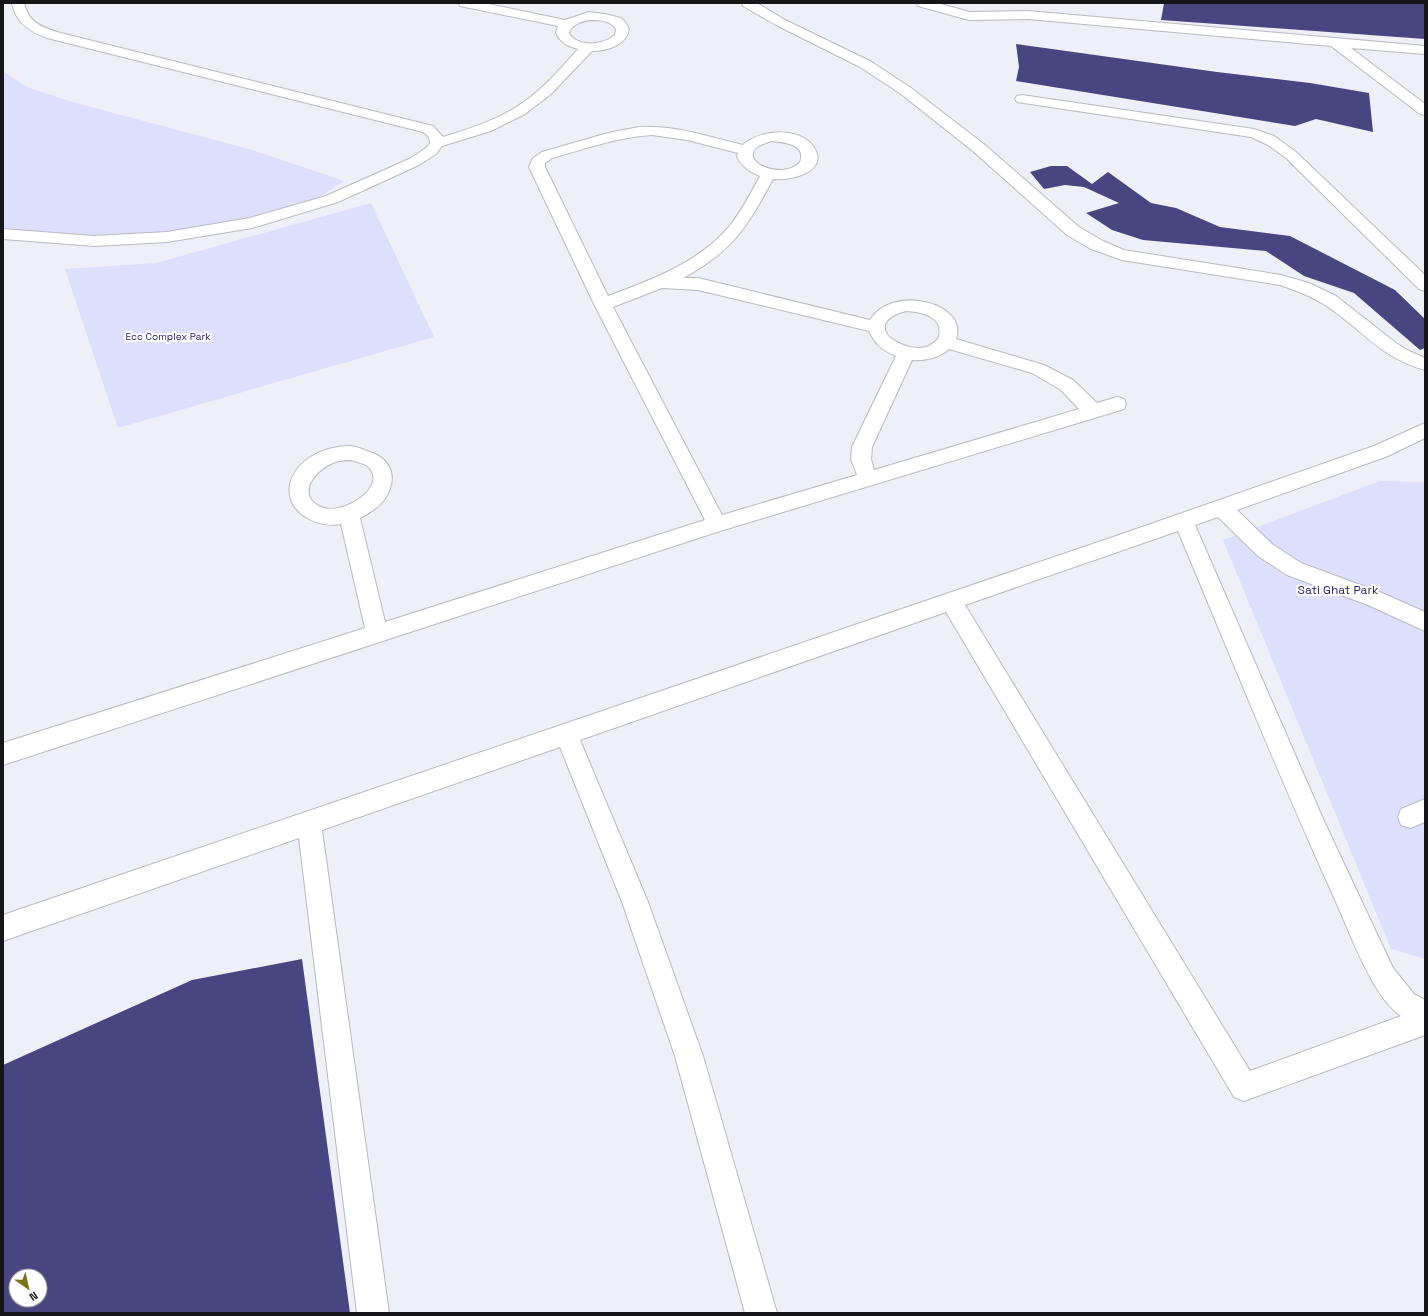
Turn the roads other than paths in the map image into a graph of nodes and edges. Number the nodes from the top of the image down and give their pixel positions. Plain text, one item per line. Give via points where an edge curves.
1 (18, 3) edge
2 (466, 3) edge
3 (748, 3) edge
4 (923, 3) edge
5 (1000, 3) edge
6 (1012, 15) junction
7 (567, 24) junction
8 (1335, 42) junction
9 (588, 47) junction
10 (1425, 50) edge
11 (1022, 98) dead end
12 (1425, 111) edge
13 (437, 143) junction
14 (746, 150) junction
15 (768, 175) junction
16 (3, 234) edge
17 (660, 282) junction
18 (1425, 285) edge
19 (604, 304) junction
20 (876, 327) junction
21 (946, 342) junction
22 (906, 353) junction
23 (1425, 364) edge
24 (1117, 404) dead end
25 (1092, 411) junction
26 (1425, 430) edge
27 (868, 478) junction
28 (1221, 507) junction
29 (349, 514) dead end
30 (1183, 520) junction
31 (717, 524) junction
32 (951, 601) junction
33 (1425, 622) edge
34 (377, 634) junction
35 (566, 734) junction
36 (3, 754) edge
37 (309, 822) junction
38 (3, 928) edge
39 (1425, 1016) edge
40 (1425, 1021) edge
41 (373, 1313) edge
42 (761, 1313) edge

1 - 13 street via 19,12 26,22 52,35 428,129 436,136
2 - 7 street
3 - 23 street via 769,17 881,73 918,98 1073,231 1091,242 1122,255 1281,280 1302,286 1337,304 1406,358
4 - 6 street via 954,14
5 - 6 street
6 - 8 street
7 - 9 street via 562,33 566,41
7 - 9 street via 579,18 600,16 621,25 622,36 616,41 598,47
8 - 10 street
8 - 12 street
9 - 13 street via 531,104 506,119 476,132
11 - 18 street via 1254,133 1268,138 1291,155
13 - 16 street via 431,151 414,162 332,199 252,223 167,238 94,241
14 - 15 street via 744,155 750,167
14 - 15 street via 752,144 769,138 791,139 807,148 810,160 799,171 790,175
14 - 19 street via 652,131 630,133 603,140 548,155 538,161 537,167
15 - 17 street via 734,231 719,247 698,263
17 - 19 street
17 - 20 street via 698,284
19 - 31 street
20 - 21 street via 878,319 894,307 905,305 928,308 938,313 949,327
20 - 22 street via 878,335 885,343
21 - 22 street via 930,352
21 - 25 street via 1038,369 1067,385
22 - 27 street via 862,446 860,456
24 - 25 street
25 - 27 street
26 - 28 street via 1381,451
27 - 31 street
28 - 30 street
28 - 33 street via 1265,550 1294,569 1375,599
29 - 34 street
30 - 32 street
30 - 39 street via 1315,828 1384,977 1405,1003
31 - 34 street
32 - 35 street
32 - 40 street via 1244,1087
34 - 36 street
35 - 37 street
35 - 42 street via 635,902 689,1056
37 - 38 street
37 - 41 street

